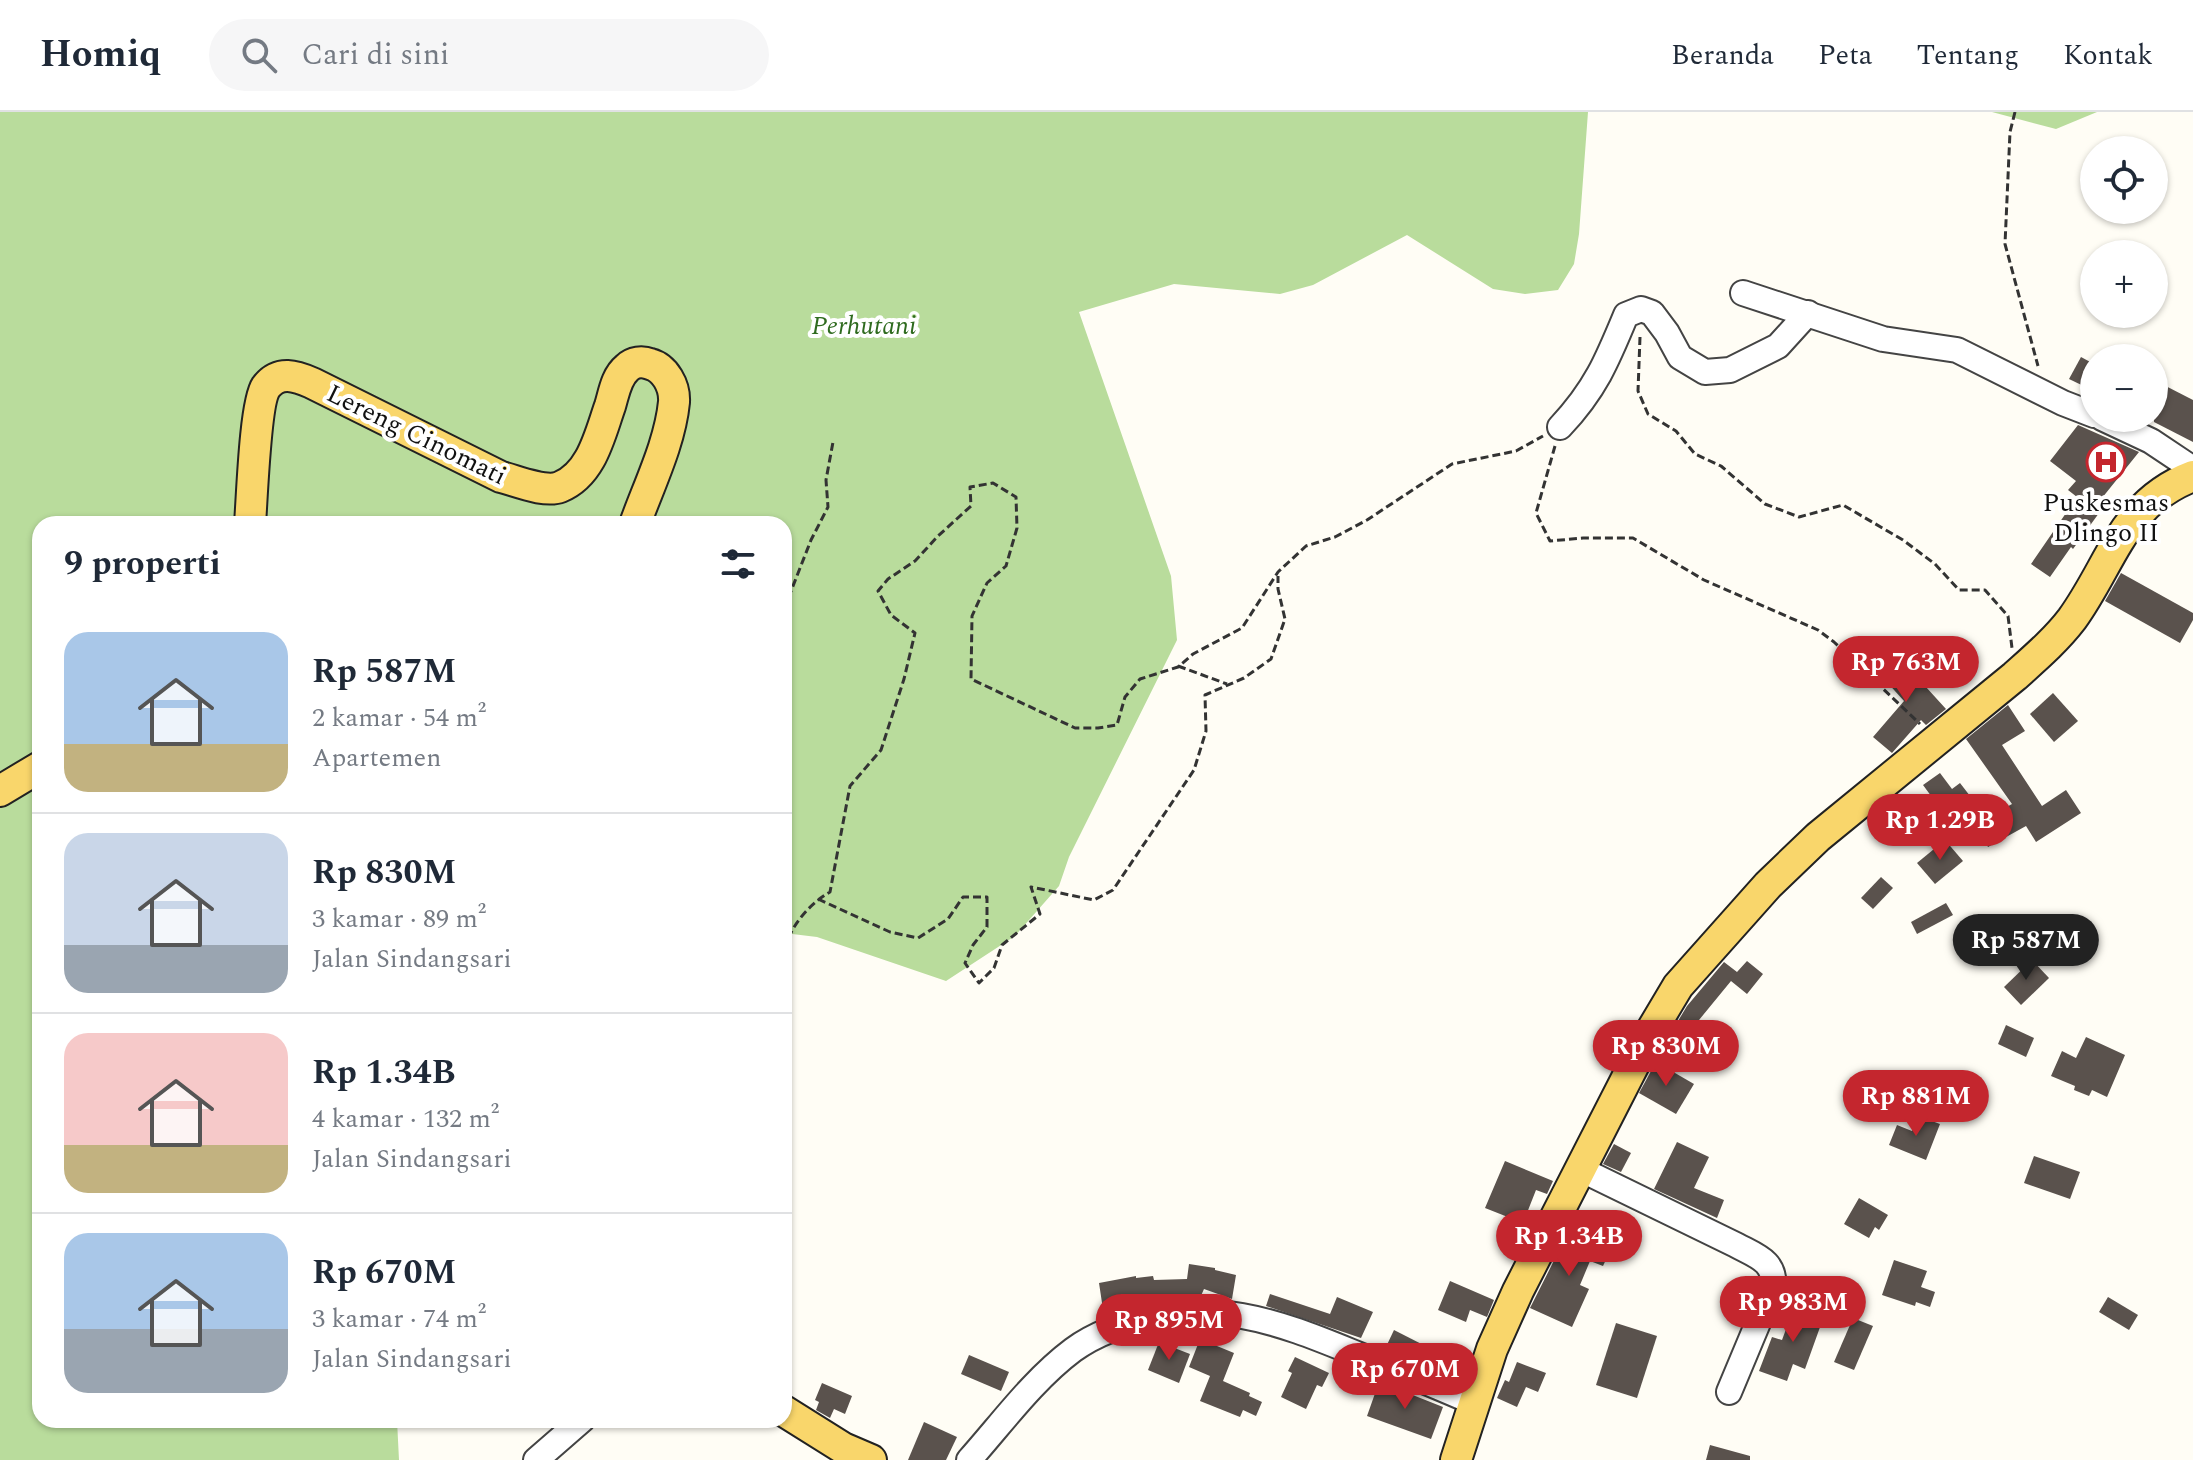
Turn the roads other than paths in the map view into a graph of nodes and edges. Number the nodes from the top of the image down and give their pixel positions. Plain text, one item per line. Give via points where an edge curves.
1 (1743, 293) dead end
2 (1808, 313) junction
3 (2080, 410) edge
4 (1560, 427) road end
5 (2132, 432) edge
6 (2193, 469) edge
7 (2193, 476) edge
8 (251, 516) edge
9 (638, 516) edge
10 (32, 772) edge
11 (0, 791) edge
12 (1580, 1169) junction
13 (1729, 1392) dead end
14 (1475, 1403) junction
15 (792, 1416) edge
16 (573, 1428) edge
17 (536, 1460) edge
18 (871, 1460) edge
19 (969, 1460) edge
20 (1456, 1460) edge

1 - 2 street
2 - 3 street via 1883,339 1957,350
2 - 4 street via 1778,346 1730,370 1705,372 1680,357 1652,313 1641,309 1626,315 1605,366 1582,404
5 - 6 street
7 - 12 main road via 2162,490 2131,521 2072,619 2046,648 1818,837 1678,986
8 - 9 main road, Lereng Cinomati via 259,410 266,388 279,376 312,383 501,477 535,487 559,487 593,455 619,377 632,364 643,362 665,374 674,402
10 - 11 main road
12 - 13 street via 1736,1245 1772,1269 1773,1287
12 - 14 main road via 1518,1291
14 - 19 street via 1272,1322 1239,1315 1157,1317 1121,1325 1075,1349 1049,1370
14 - 20 main road
15 - 18 main road
16 - 17 street

